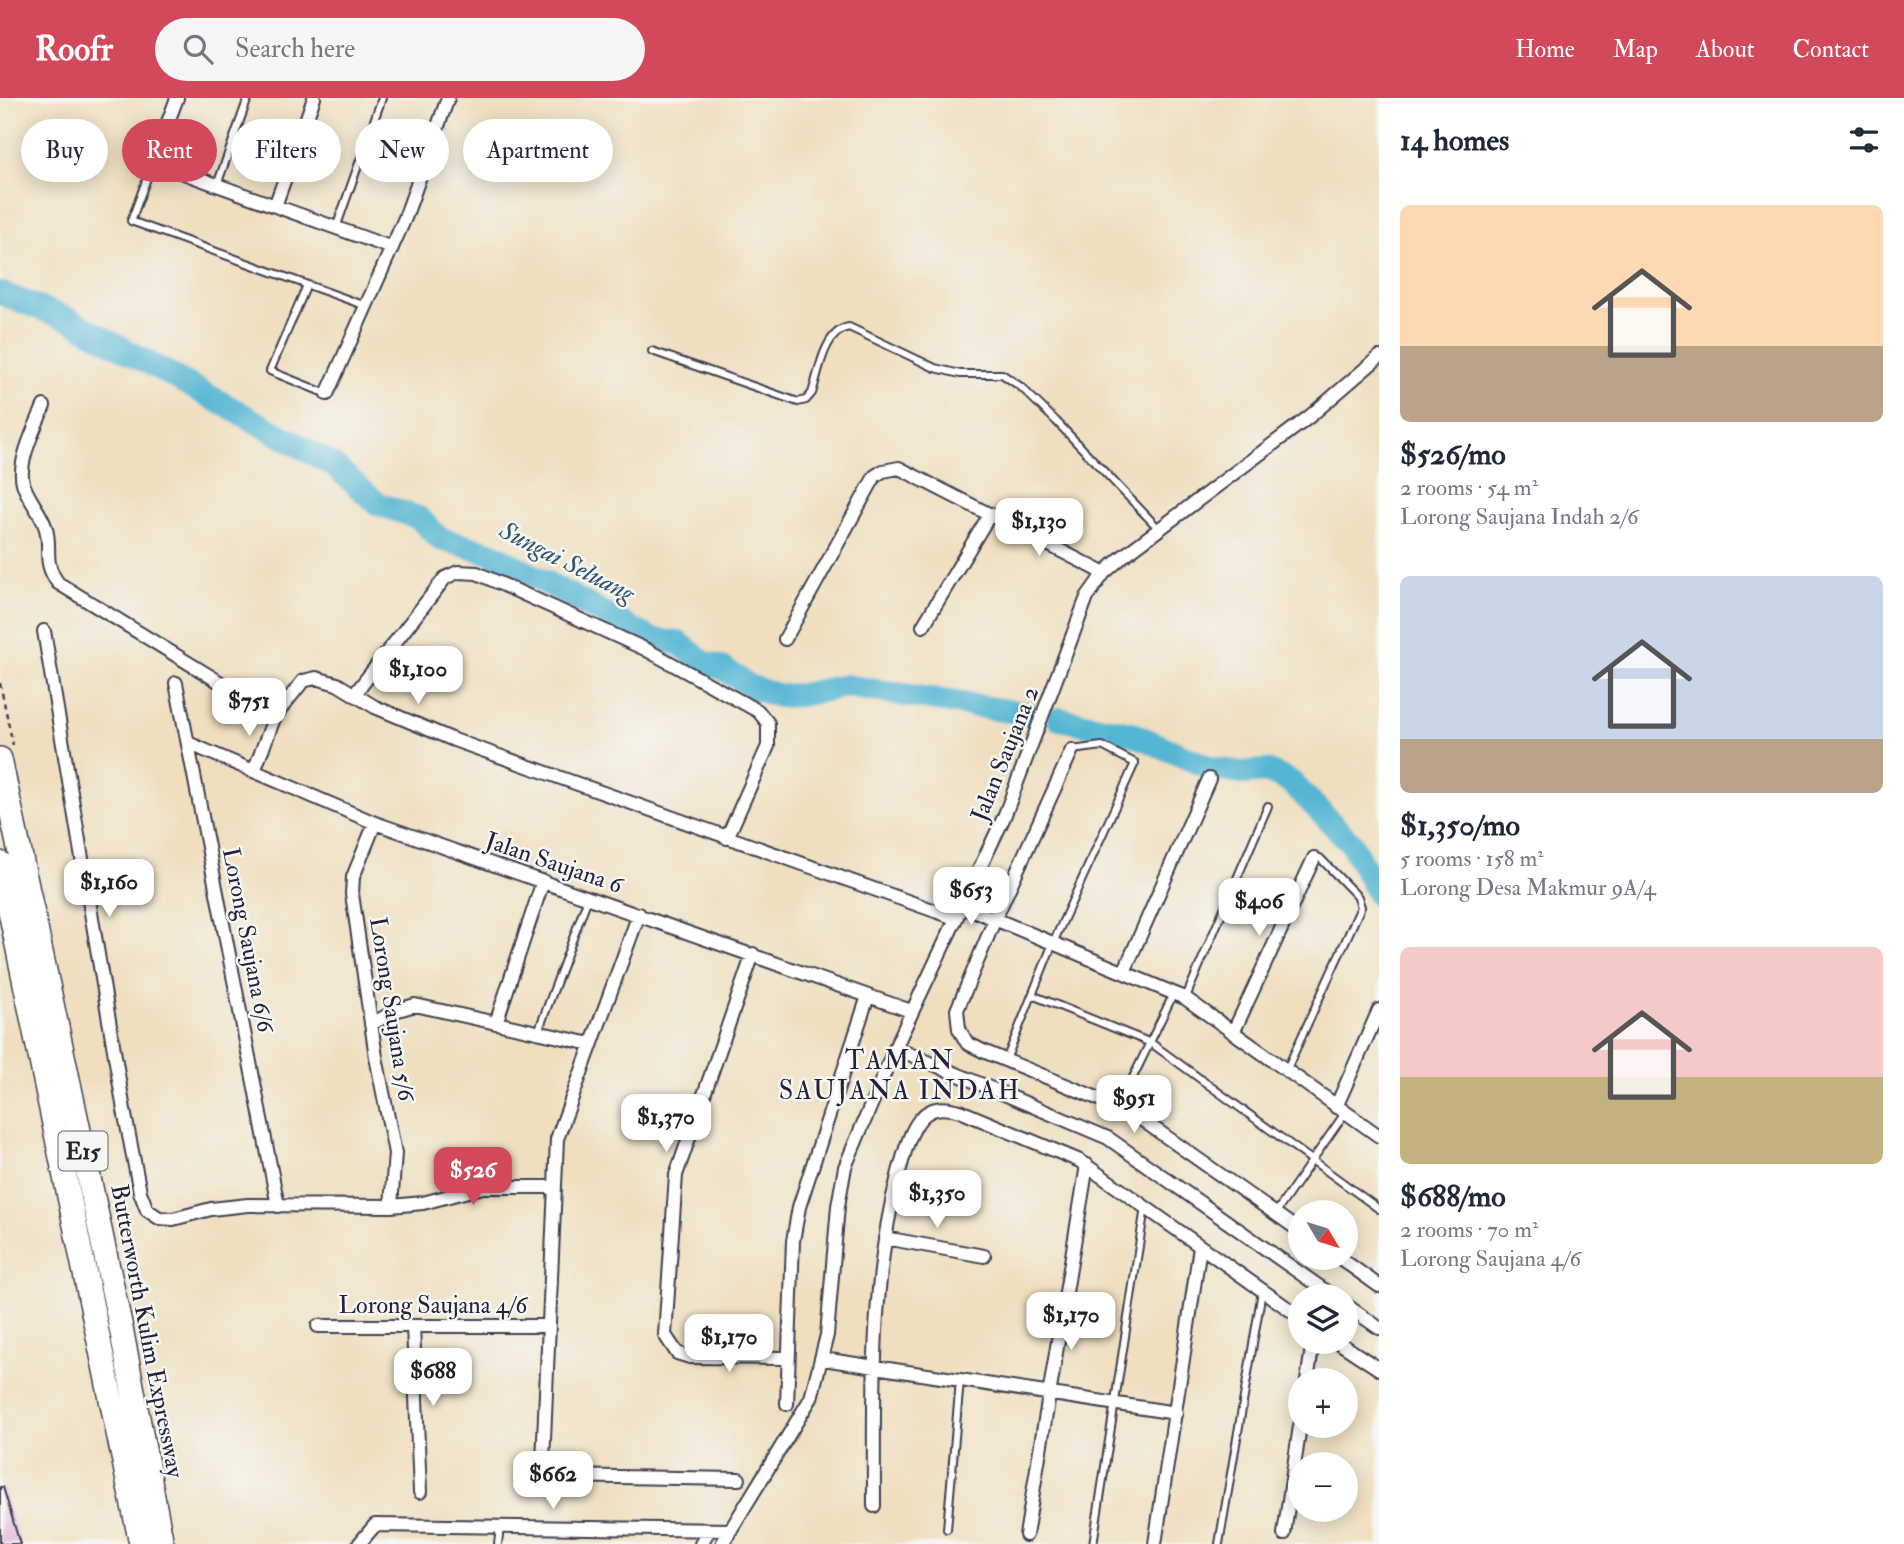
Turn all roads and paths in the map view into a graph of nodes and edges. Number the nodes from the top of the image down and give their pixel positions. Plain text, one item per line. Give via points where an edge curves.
1 (177, 98) edge
2 (248, 98) edge
3 (314, 98) edge
4 (382, 98) edge
5 (448, 98) edge
6 (169, 119) edge
7 (146, 182) edge
8 (209, 182) edge
9 (217, 185) junction
10 (275, 206) junction
11 (336, 228) junction
12 (391, 248) junction
13 (307, 285) junction
14 (366, 306) junction
15 (652, 351) dead end
16 (1379, 358) edge
17 (327, 394) joint
18 (44, 406) dead end
19 (990, 514) junction
20 (1159, 529) junction
21 (1104, 573) junction
22 (923, 626) dead end
23 (44, 631) dead end
24 (785, 639) dead end
25 (176, 683) dead end
26 (354, 695) junction
27 (275, 716) junction
28 (188, 743) junction
29 (1073, 750) joint
30 (0, 759) edge
31 (254, 771) junction
32 (1209, 779) dead end
33 (1268, 806) dead end
34 (375, 823) junction
35 (727, 838) junction
36 (1314, 858) joint
37 (0, 863) edge
38 (543, 881) junction
39 (588, 896) junction
40 (961, 905) junction
41 (639, 914) junction
42 (955, 918) junction
43 (995, 919) junction
44 (1053, 943) junction
45 (753, 954) junction
46 (1124, 972) junction
47 (1032, 995) junction
48 (868, 996) junction
49 (1180, 996) junction
50 (1379, 1010) edge
51 (911, 1011) junction
52 (496, 1023) junction
53 (371, 1024) junction
54 (538, 1032) junction
55 (1233, 1033) junction
56 (1151, 1043) junction
57 (591, 1044) junction
58 (895, 1048) junction
59 (1006, 1060) junction
60 (1286, 1071) junction
61 (1119, 1106) junction
62 (1341, 1110) junction
63 (1379, 1136) edge
64 (1312, 1162) junction
65 (1087, 1165) junction
66 (555, 1187) junction
67 (278, 1206) junction
68 (391, 1206) junction
69 (1145, 1206) junction
70 (1379, 1209) edge
71 (1275, 1213) junction
72 (1288, 1222) edge
73 (885, 1238) junction
74 (1200, 1247) junction
75 (984, 1256) dead end
76 (1357, 1270) edge
77 (1310, 1284) edge
78 (1379, 1286) edge
79 (1262, 1291) junction
80 (1288, 1309) edge
81 (1358, 1313) edge
82 (318, 1326) dead end
83 (413, 1326) junction
84 (548, 1326) junction
85 (1379, 1328) edge
86 (1356, 1354) edge
87 (787, 1358) junction
88 (823, 1359) junction
89 (875, 1367) junction
90 (1379, 1369) edge
91 (960, 1380) junction
92 (1047, 1394) junction
93 (787, 1404) dead end
94 (1112, 1404) junction
95 (1175, 1413) junction
96 (1298, 1438) edge
97 (738, 1479) dead end
98 (420, 1492) dead end
99 (874, 1506) dead end
100 (500, 1527) junction
101 (947, 1529) dead end
102 (709, 1530) junction
103 (731, 1530) junction
104 (1284, 1534) dead end
105 (1026, 1535) dead end
106 (141, 1544) edge
107 (162, 1544) edge
108 (359, 1544) edge
109 (498, 1544) edge
110 (701, 1544) edge
111 (722, 1544) edge
112 (1093, 1544) edge
113 (1156, 1544) edge
114 (1219, 1544) edge

1 - 6 street
2 - 9 lane
3 - 10 street
4 - 11 lane
5 - 12 street
7 - 13 lane via 131,221
8 - 9 street
9 - 10 street
10 - 11 street
11 - 12 street
12 - 14 street
13 - 14 lane
13 - 17 lane via 270,371
14 - 17 street
15 - 20 lane via 798,402 812,393 832,335 839,328 849,327 935,368 960,374 1002,374 1056,421
16 - 20 street, Jalan Saujana 2 via 1310,417
18 - 27 street via 27,448 22,482 46,528 46,561 58,583
19 - 21 street
19 - 22 street
19 - 24 street via 899,468 883,471 875,476
20 - 21 street, Jalan Saujana 2
21 - 40 street, Jalan Saujana 2 via 1087,597 1004,817
23 - 67 street via 124,1110 147,1210 159,1218 173,1219 211,1209
25 - 28 street, Lorong Saujana 6/6
26 - 27 street via 316,678 303,681
26 - 35 street via 454,740
26 - 35 street via 445,578 458,572 477,573 645,649 758,711 768,723 768,746
27 - 31 street
28 - 31 street, Jalan Saujana 6
28 - 67 street, Lorong Saujana 6/6
29 - 43 street
29 - 44 lane via 1102,746 1135,763
30 - 107 highway, Butterworth Kulim Expressway / E15
31 - 34 street, Jalan Saujana 6
32 - 46 street
33 - 49 lane
34 - 38 street, Jalan Saujana 6
34 - 53 street, Lorong Saujana 5/6 via 353,877 352,894
35 - 42 street
36 - 55 street
36 - 60 lane via 1330,867 1358,897 1361,907
37 - 106 highway, Butterworth Kulim Expressway / E15
38 - 39 street, Jalan Saujana 6
38 - 52 street
39 - 41 street, Jalan Saujana 6
39 - 54 lane
40 - 42 street, Jalan Saujana 2
40 - 43 street
41 - 45 street, Jalan Saujana 6
41 - 57 street
42 - 51 street, Jalan Saujana 2
43 - 44 street
43 - 59 street via 957,1010 959,1029 967,1043
44 - 46 street
44 - 47 lane
45 - 48 street, Jalan Saujana 6
45 - 87 street via 676,1175 665,1335 677,1353 690,1357
46 - 49 street
47 - 56 lane
47 - 59 lane
48 - 51 street, Jalan Saujana 6
48 - 87 street via 799,1207
49 - 55 street
49 - 56 lane
50 - 62 street
51 - 58 street, Jalan Saujana 2
52 - 53 street via 415,1005
52 - 54 street
53 - 68 street, Lorong Saujana 5/6 via 395,1153
54 - 57 street
55 - 60 street
56 - 61 lane
56 - 64 lane
57 - 66 street via 557,1139
58 - 77 street via 1108,1138
58 - 88 street, Jalan Saujana 2 via 845,1167
59 - 61 street
60 - 62 street
61 - 71 street
62 - 63 street
62 - 64 lane
64 - 70 lane
64 - 71 lane
65 - 69 street
65 - 73 street via 944,1106 916,1126 903,1156
65 - 92 street
66 - 68 street via 483,1187 423,1203
66 - 84 street
67 - 68 street
69 - 74 street
69 - 94 lane
71 - 72 street
73 - 75 street
73 - 89 street
74 - 79 street
74 - 95 street
76 - 78 street
79 - 80 street
79 - 114 lane
81 - 85 street
82 - 83 street, Lorong Saujana 4/6
83 - 84 street, Lorong Saujana 4/6
83 - 98 street
84 - 97 street via 542,1451 548,1470 557,1476
86 - 90 street
87 - 93 street
88 - 89 street
88 - 103 street, Jalan Saujana 2 via 811,1398
89 - 91 street
89 - 99 street
91 - 92 street
91 - 101 lane
92 - 94 street
92 - 105 street
94 - 95 street
94 - 112 lane
95 - 113 street
96 - 104 street
100 - 102 street
100 - 108 street via 375,1525
100 - 109 lane
102 - 103 street
102 - 110 street
103 - 111 street, Jalan Saujana 2

